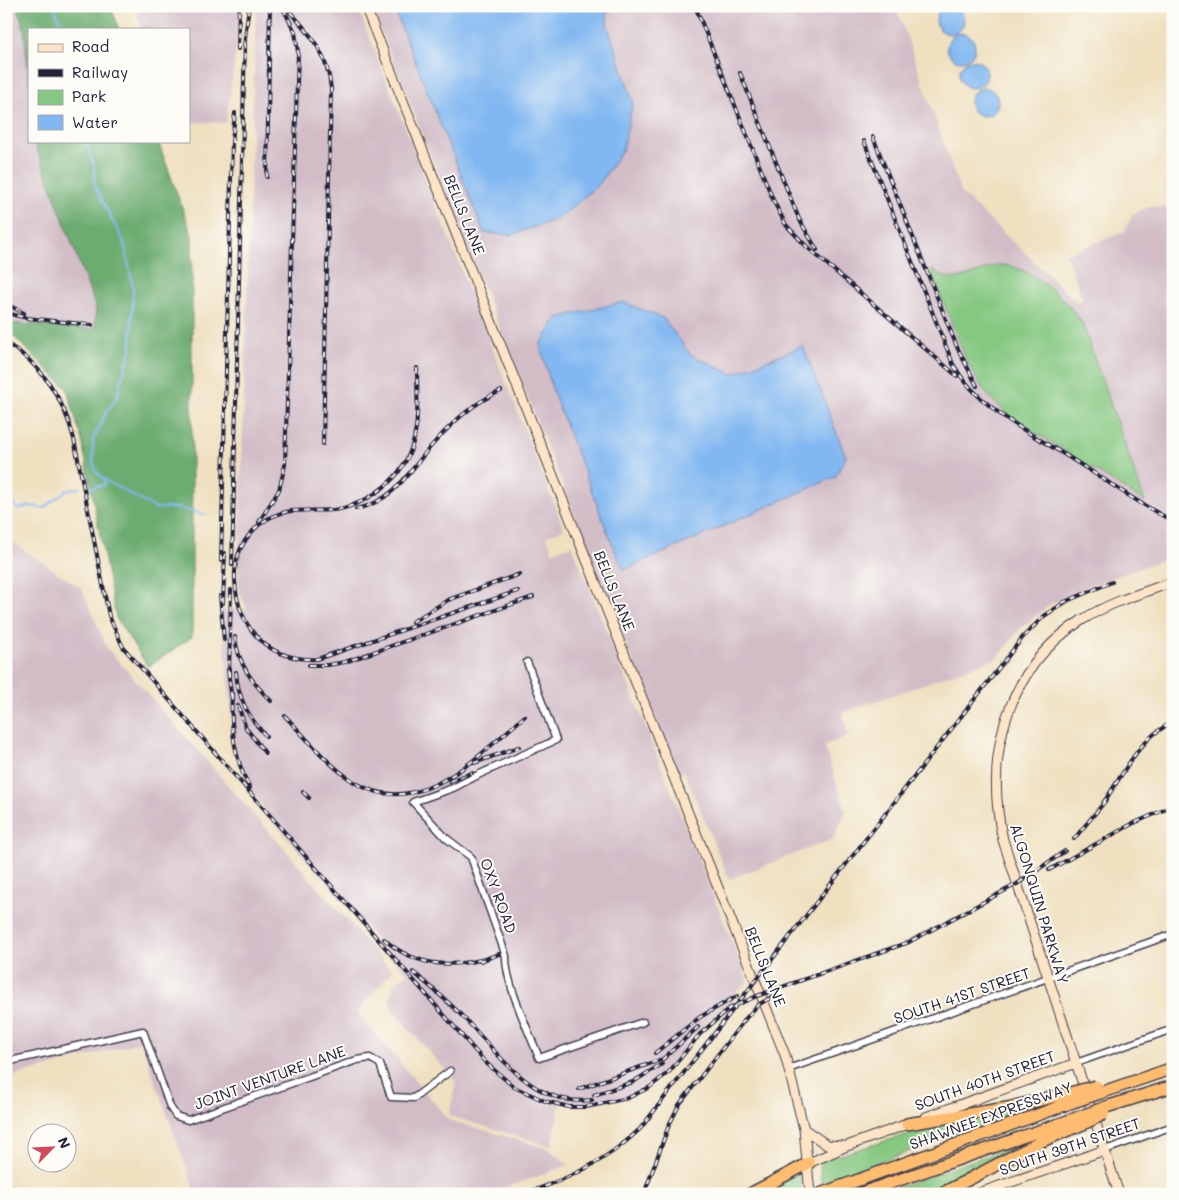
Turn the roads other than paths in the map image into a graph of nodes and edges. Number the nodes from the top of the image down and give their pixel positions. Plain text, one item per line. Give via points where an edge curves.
1 (365, 6) edge
2 (1173, 582) edge
3 (527, 662) dead end
4 (1173, 934) edge
5 (1048, 979) junction
6 (643, 1022) dead end
7 (1173, 1029) edge
8 (6, 1062) edge
9 (1076, 1063) junction
10 (1173, 1068) edge
11 (788, 1069) junction
12 (450, 1071) dead end
13 (1173, 1086) edge
14 (1071, 1098) junction
15 (1081, 1121) junction
16 (907, 1124) junction
17 (1173, 1126) edge
18 (804, 1129) junction
19 (847, 1146) junction
20 (1105, 1150) junction
21 (809, 1163) junction
22 (823, 1192) edge
23 (750, 1194) edge
24 (810, 1194) edge
25 (859, 1194) edge
26 (941, 1194) edge
27 (976, 1194) edge
28 (1119, 1194) edge

1 - 11 street, BELLS LANE
2 - 5 street, ALGONQUIN PARKWAY via 1115,602 1069,629 1041,656 1028,674 1003,727 995,783 998,820
3 - 6 street, OXY ROAD via 556,740 453,788 413,802 446,838 471,857 539,1058
4 - 5 street, SOUTH 41ST STREET
5 - 9 street, ALGONQUIN PARKWAY
5 - 11 street, SOUTH 41ST STREET
7 - 9 street, SOUTH 40TH STREET
8 - 12 street, JOINT VENTURE LANE via 143,1031 170,1107 176,1116 188,1120 357,1060 370,1058 380,1064 391,1097 414,1098
9 - 16 street, SOUTH 40TH STREET
9 - 20 street, ALGONQUIN PARKWAY
10 - 14 highway, bridge
11 - 18 street, BELLS LANE
13 - 15 highway, SHAWNEE EXPRESSWAY, bridge
14 - 16 highway
14 - 22 highway, SHAWNEE EXPRESSWAY
15 - 25 highway, SHAWNEE EXPRESSWAY
15 - 26 highway
16 - 19 street, SOUTH 40TH STREET
17 - 20 street, SOUTH 39TH STREET
18 - 19 street via 827,1145
18 - 21 street, BELLS LANE
19 - 21 street, SOUTH 40TH STREET
20 - 27 street, SOUTH 39TH STREET
20 - 28 street, ALGONQUIN PARKWAY
21 - 23 highway
21 - 24 street, BELLS LANE

